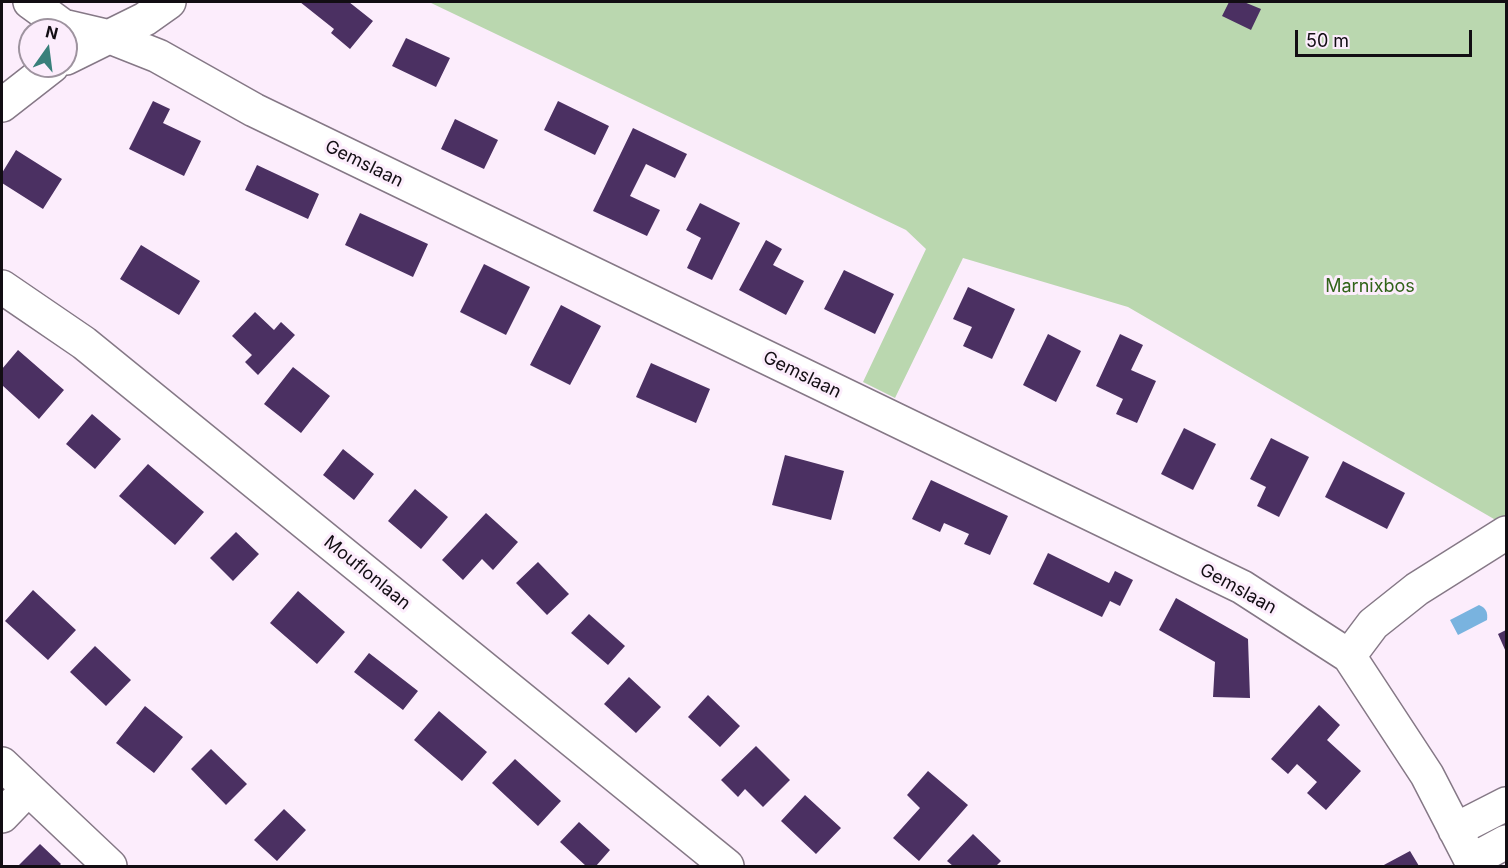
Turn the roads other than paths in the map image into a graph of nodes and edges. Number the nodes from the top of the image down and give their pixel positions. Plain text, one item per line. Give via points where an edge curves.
1 (30, 2) edge
2 (169, 2) edge
3 (110, 37) junction
4 (78, 52) edge
5 (37, 78) edge
6 (2, 105) edge
7 (2, 287) edge
8 (1506, 533) edge
9 (1349, 656) junction
10 (2, 764) edge
11 (27, 790) junction
12 (1506, 804) edge
13 (2, 816) edge
14 (1455, 830) junction
15 (1506, 842) edge
16 (1472, 864) edge
17 (110, 867) edge
18 (727, 867) edge

1 - 3 street, Gemslaan via 63,26
2 - 3 street
3 - 4 street
3 - 9 street, Gemslaan via 158,56 254,110 1242,587
5 - 6 street
7 - 18 street, Mouflonlaan via 84,343
8 - 9 street via 1417,589 1373,624
9 - 14 street, Gemslaan via 1427,775
10 - 11 street
11 - 13 street
11 - 17 street
12 - 14 street
14 - 16 street, Gemslaan
15 - 16 street

